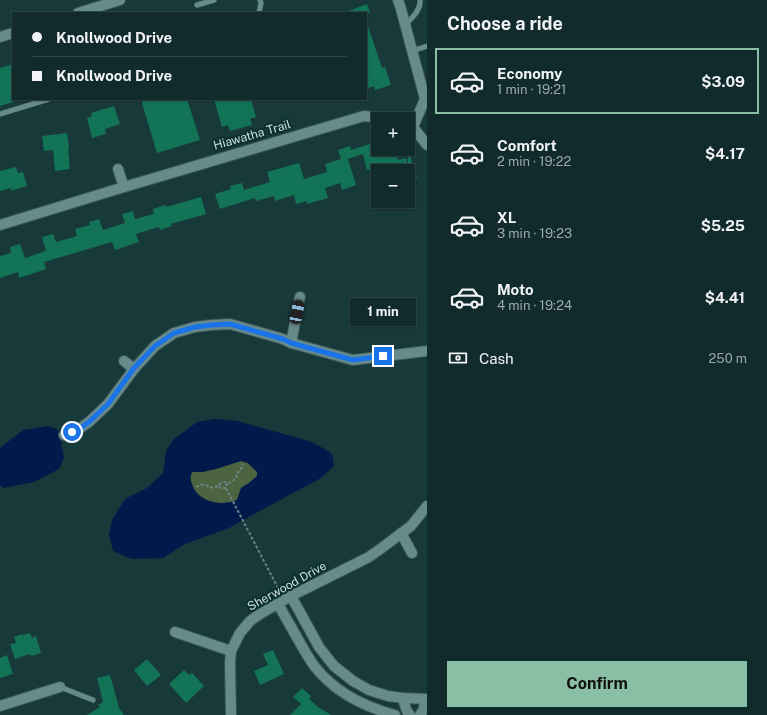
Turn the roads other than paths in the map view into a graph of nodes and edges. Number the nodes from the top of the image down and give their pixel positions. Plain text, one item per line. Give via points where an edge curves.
1 (120, 0) edge
2 (214, 0) edge
3 (260, 0) edge
4 (398, 0) edge
5 (420, 0) edge
6 (197, 5) dead end
7 (81, 12) edge
8 (259, 12) edge
9 (406, 25) junction
10 (12, 33) edge
11 (0, 37) edge
12 (427, 46) edge
13 (412, 51) junction
14 (45, 100) edge
15 (426, 100) edge
16 (0, 114) edge
17 (371, 117) edge
18 (415, 118) edge
19 (415, 132) edge
20 (427, 145) edge
21 (118, 169) dead end
22 (124, 186) junction
23 (0, 225) edge
24 (300, 297) dead end
25 (291, 343) junction
26 (427, 351) edge
27 (124, 361) dead end
28 (134, 368) junction
29 (64, 435) dead end
30 (427, 506) edge
31 (401, 533) junction
32 (412, 553) dead end
33 (284, 600) junction
34 (175, 632) dead end
35 (231, 650) junction
36 (60, 687) joint
37 (404, 698) junction
38 (426, 699) edge
39 (93, 700) dead end
40 (0, 706) edge
41 (231, 715) edge
42 (395, 715) edge
43 (410, 715) edge
44 (420, 715) edge

1 - 7 street
2 - 6 lane
3 - 8 lane
4 - 9 street
5 - 9 lane via 418,10
9 - 13 street
10 - 11 street
12 - 13 lane
13 - 15 street
14 - 16 lane
15 - 18 street
17 - 22 street, Hiawatha Trail via 364,116
19 - 20 street
21 - 22 street
22 - 23 street, Hiawatha Trail
24 - 25 street
25 - 26 street via 353,360
25 - 28 street via 230,324 195,327 174,333 155,346
27 - 28 street
28 - 29 street via 108,404 79,429
30 - 31 street, Sherwood Drive via 411,526
31 - 32 street
31 - 33 street, Sherwood Drive via 369,556
33 - 35 street, Sherwood Drive via 250,621
33 - 37 street via 334,666 369,690
33 - 42 street via 305,652 315,667 329,681 359,702
34 - 35 street
35 - 41 street, Sherwood Drive
36 - 39 lane
36 - 40 street
37 - 38 street
37 - 43 street
38 - 44 street

